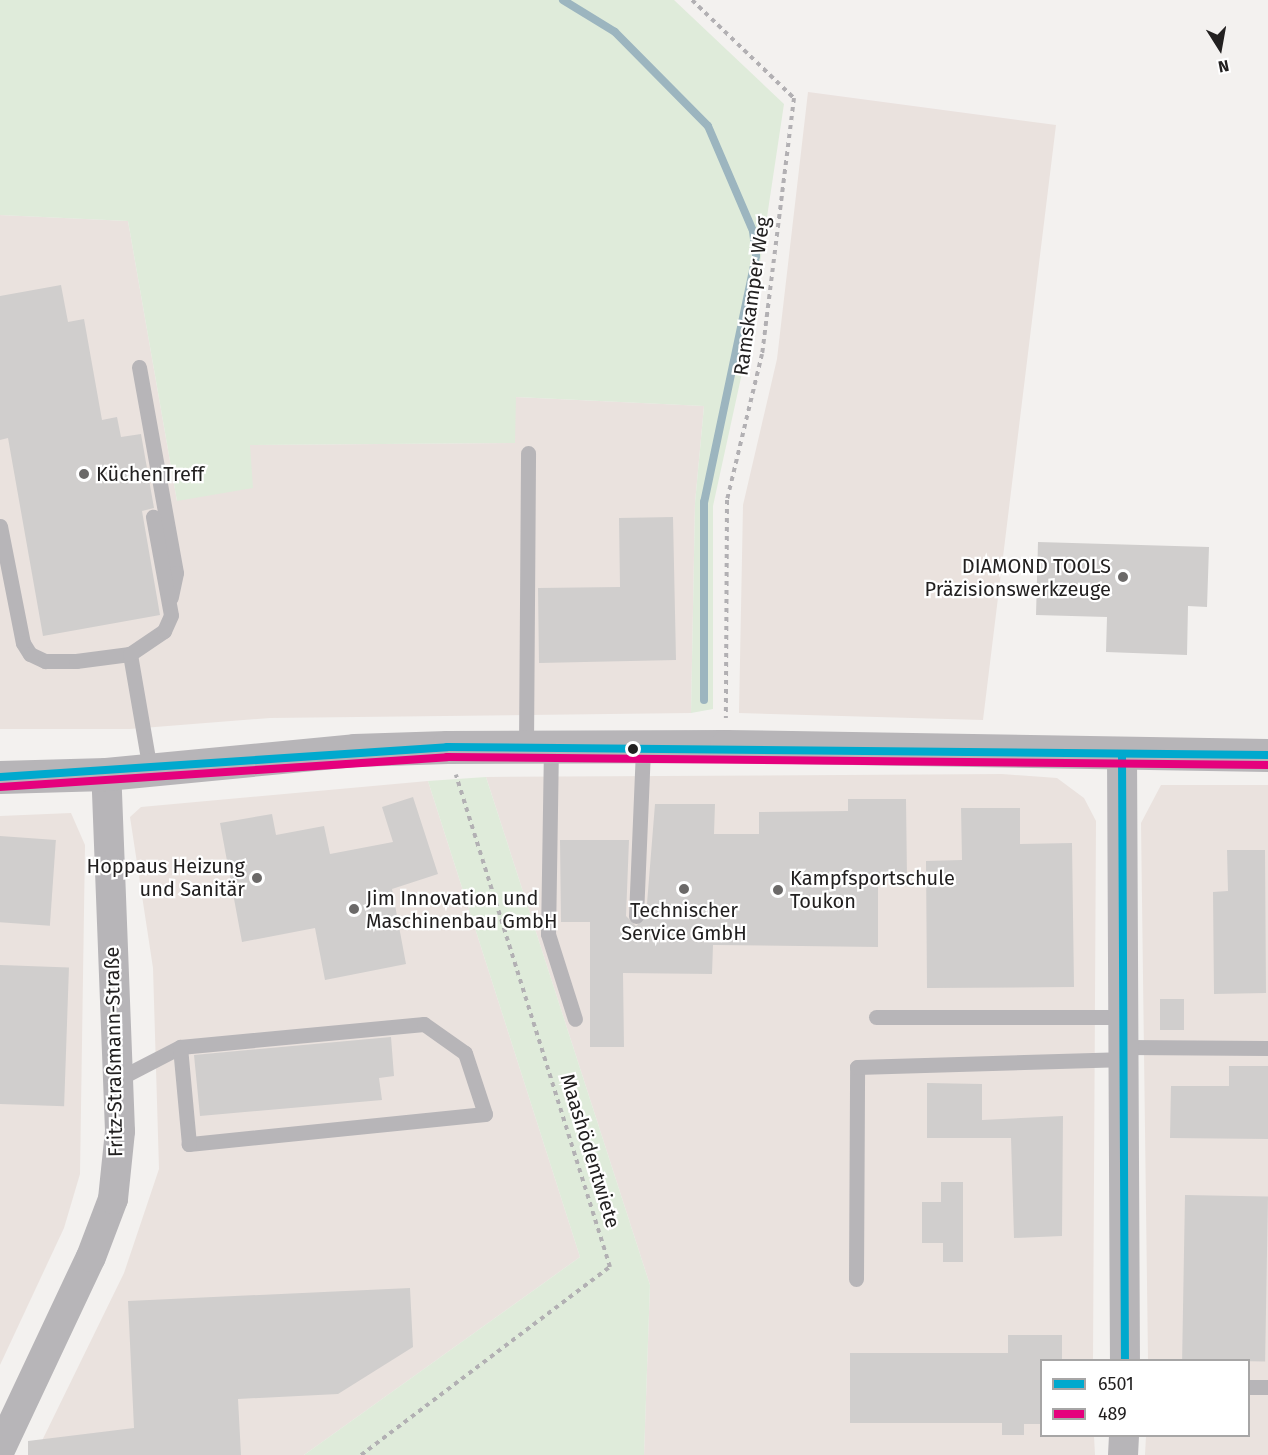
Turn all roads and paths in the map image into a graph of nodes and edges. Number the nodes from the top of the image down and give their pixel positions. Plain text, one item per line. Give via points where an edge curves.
1 (692, 0) edge
2 (139, 367) dead end
3 (528, 453) dead end
4 (153, 517) dead end
5 (0, 526) edge
6 (170, 603) junction
7 (130, 654) junction
8 (539, 746) junction
9 (643, 746) junction
10 (726, 746) junction
11 (447, 747) junction
12 (1122, 754) junction
13 (1268, 755) edge
14 (150, 770) junction
15 (106, 774) junction
16 (0, 777) edge
17 (636, 916) dead end
18 (876, 1017) dead end
19 (1126, 1017) junction
20 (575, 1019) dead end
21 (180, 1047) junction
22 (1268, 1048) edge
23 (1127, 1053) junction
24 (118, 1079) junction
25 (856, 1279) dead end
26 (1125, 1359) edge
27 (1250, 1387) edge
28 (1268, 1387) edge
29 (1124, 1437) edge
30 (0, 1450) edge
31 (361, 1455) edge
32 (1123, 1455) edge

1 - 10 path, Ramskamper Weg via 794,98 762,354 727,500
2 - 6 lane via 176,573
3 - 8 lane
4 - 6 lane
5 - 7 lane via 23,643 30,654 45,661 76,661
6 - 7 lane via 169,625
7 - 14 lane
8 - 9 street
8 - 11 street
8 - 20 lane via 548,934
9 - 10 street
9 - 17 lane
10 - 12 street
11 - 14 street
11 - 31 path, Maashödentwiete via 610,1267
12 - 13 street
12 - 19 street
14 - 15 street
15 - 16 street
15 - 24 street, Fritz-Straßmann-Straße
18 - 19 lane
19 - 23 street
21 - 21 lane via 424,1024 465,1053 485,1114 189,1144
21 - 24 lane
22 - 23 lane
23 - 25 lane via 857,1067
23 - 26 street
24 - 30 street, Fritz-Straßmann-Straße via 120,1131 112,1199 91,1257
27 - 28 lane
29 - 32 street

